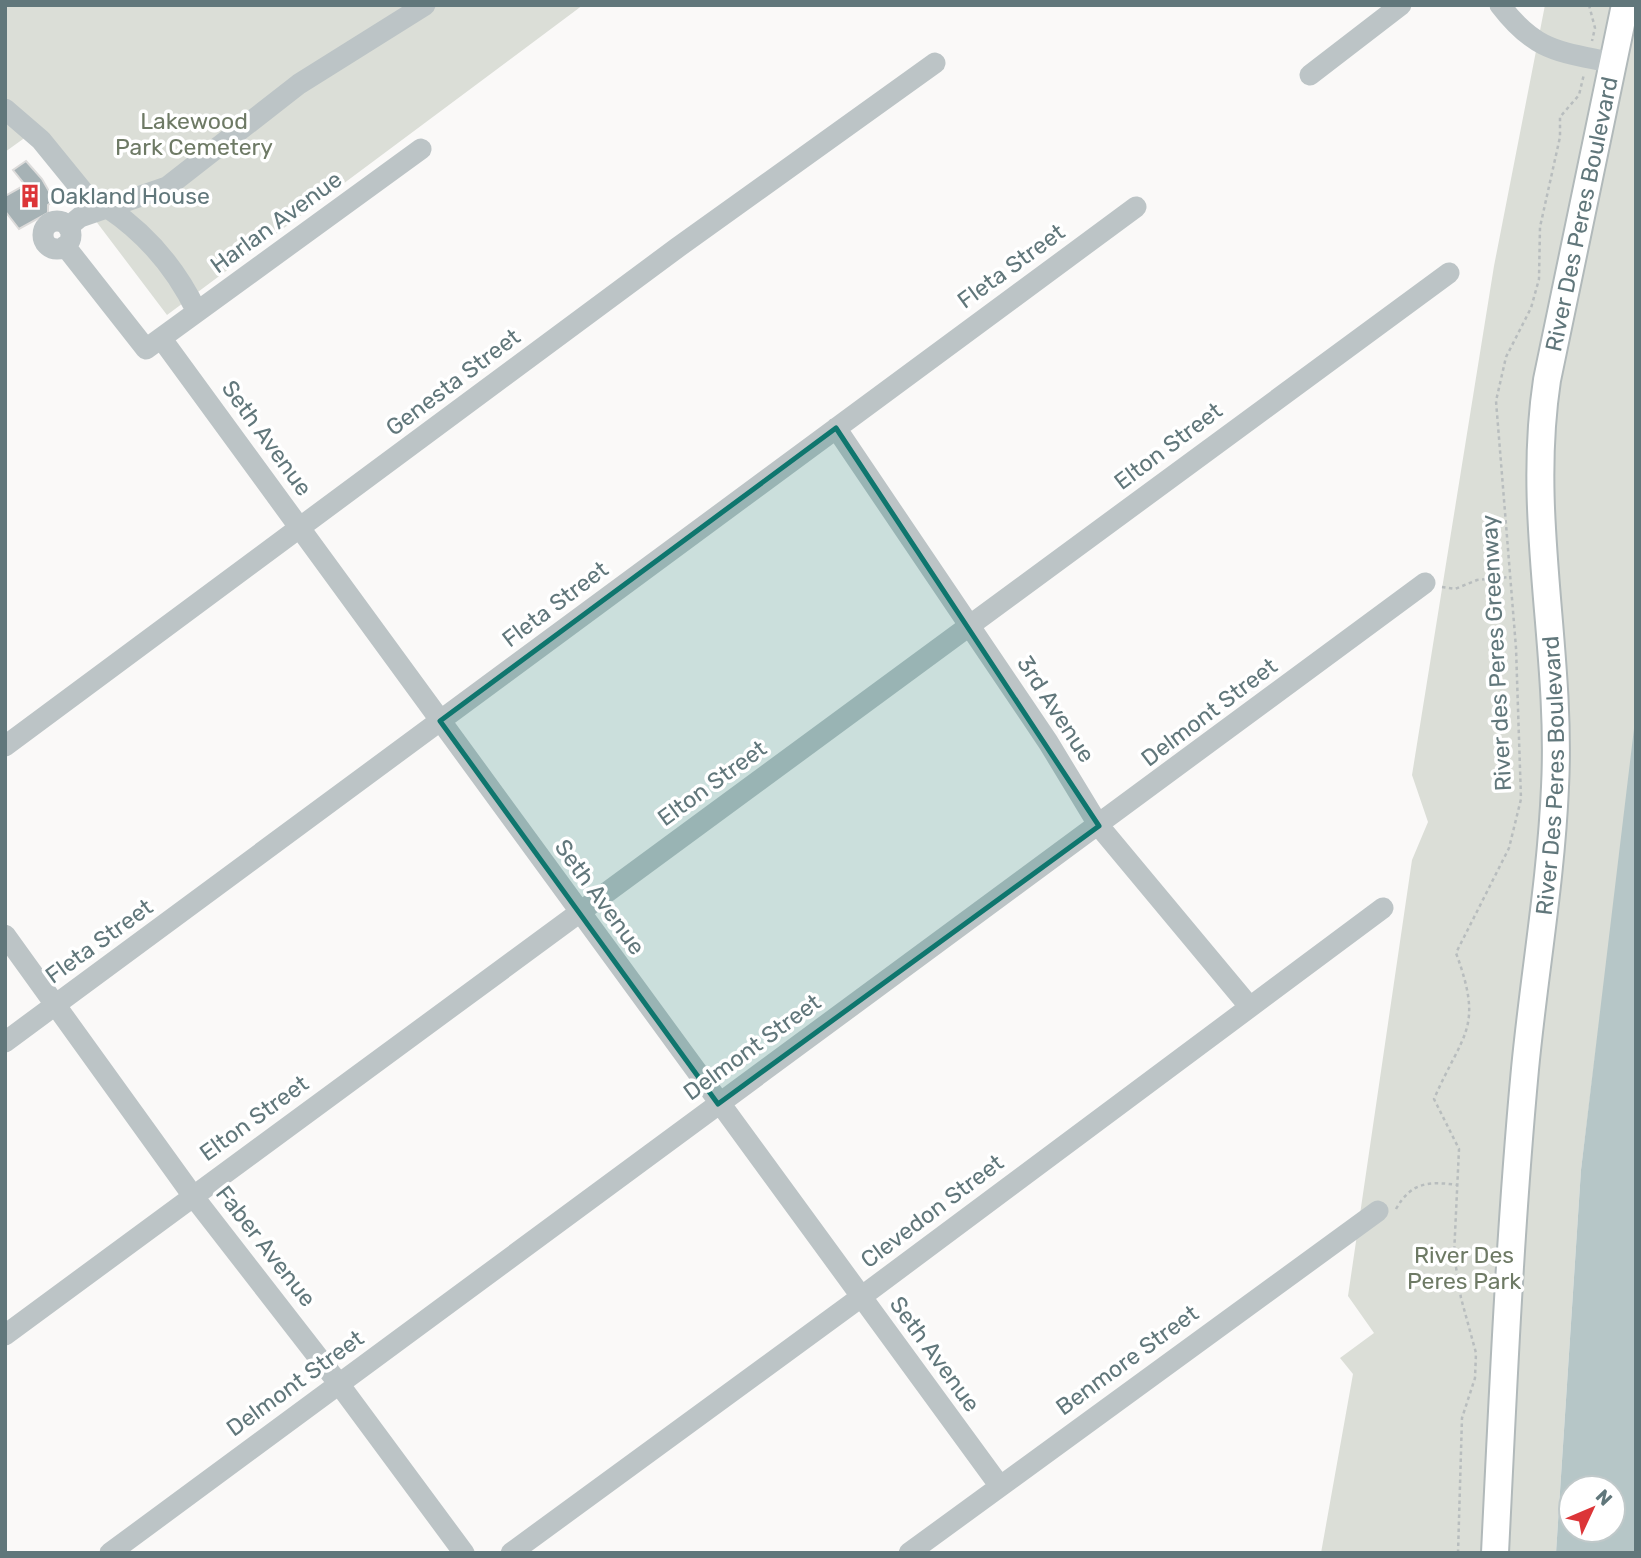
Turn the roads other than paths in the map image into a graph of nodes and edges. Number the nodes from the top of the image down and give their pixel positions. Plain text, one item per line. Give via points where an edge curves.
1 (425, 5) edge
2 (1401, 5) edge
3 (1500, 5) edge
4 (1625, 5) edge
5 (935, 63) dead end
6 (1613, 63) junction
7 (1310, 75) dead end
8 (5, 110) edge
9 (421, 149) dead end
10 (1136, 207) dead end
11 (103, 209) junction
12 (1449, 273) dead end
13 (197, 312) junction
14 (161, 338) junction
15 (836, 428) junction
16 (300, 529) junction
17 (1425, 583) road end
18 (970, 627) junction
19 (440, 721) junction
20 (5, 746) edge
21 (1099, 826) junction
22 (1383, 908) dead end
23 (579, 912) junction
24 (5, 935) edge
25 (57, 1005) junction
26 (1249, 1006) junction
27 (5, 1042) edge
28 (718, 1104) junction
29 (193, 1196) junction
30 (1378, 1211) road end
31 (861, 1297) junction
32 (5, 1335) edge
33 (339, 1384) junction
34 (999, 1485) junction
35 (110, 1553) edge
36 (464, 1553) edge
37 (511, 1553) edge
38 (909, 1553) edge
39 (1495, 1553) edge

1 - 11 street via 299,84 167,187
2 - 7 street
3 - 6 street via 1519,30 1550,49
4 - 6 main road, River Des Peres Boulevard
5 - 16 street, Genesta Street
6 - 39 main road, River Des Peres Boulevard via 1539,437 1555,789 1517,1158
8 - 11 street via 41,140
9 - 13 street, Harlan Avenue
10 - 15 street, Fleta Street
11 - 13 street via 132,224 151,243
11 - 14 street via 80,217 66,236 146,349
12 - 18 street, Elton Street
13 - 14 street, Harlan Avenue
14 - 16 street, Seth Avenue
15 - 18 street, 3rd Avenue
15 - 19 street, Fleta Street
16 - 19 street, Seth Avenue
16 - 20 street, Genesta Street
17 - 21 street, Delmont Street
18 - 21 street, 3rd Avenue
18 - 23 street, Elton Street
19 - 23 street, Seth Avenue
19 - 25 street, Fleta Street
21 - 26 street, 3rd Avenue
21 - 28 street, Delmont Street
22 - 26 street, Clevedon Street
23 - 28 street, Seth Avenue
23 - 29 street, Elton Street
24 - 25 street, Faber Avenue
25 - 27 street, Fleta Street
25 - 29 street, Faber Avenue
26 - 31 street, Clevedon Street
28 - 31 street, Seth Avenue
28 - 33 street, Delmont Street
29 - 32 street, Elton Street
29 - 33 street, Faber Avenue
30 - 34 street, Benmore Street
31 - 34 street, Seth Avenue
31 - 37 street, Clevedon Street
33 - 35 street, Delmont Street
33 - 36 street, Faber Avenue
34 - 38 street, Benmore Street

